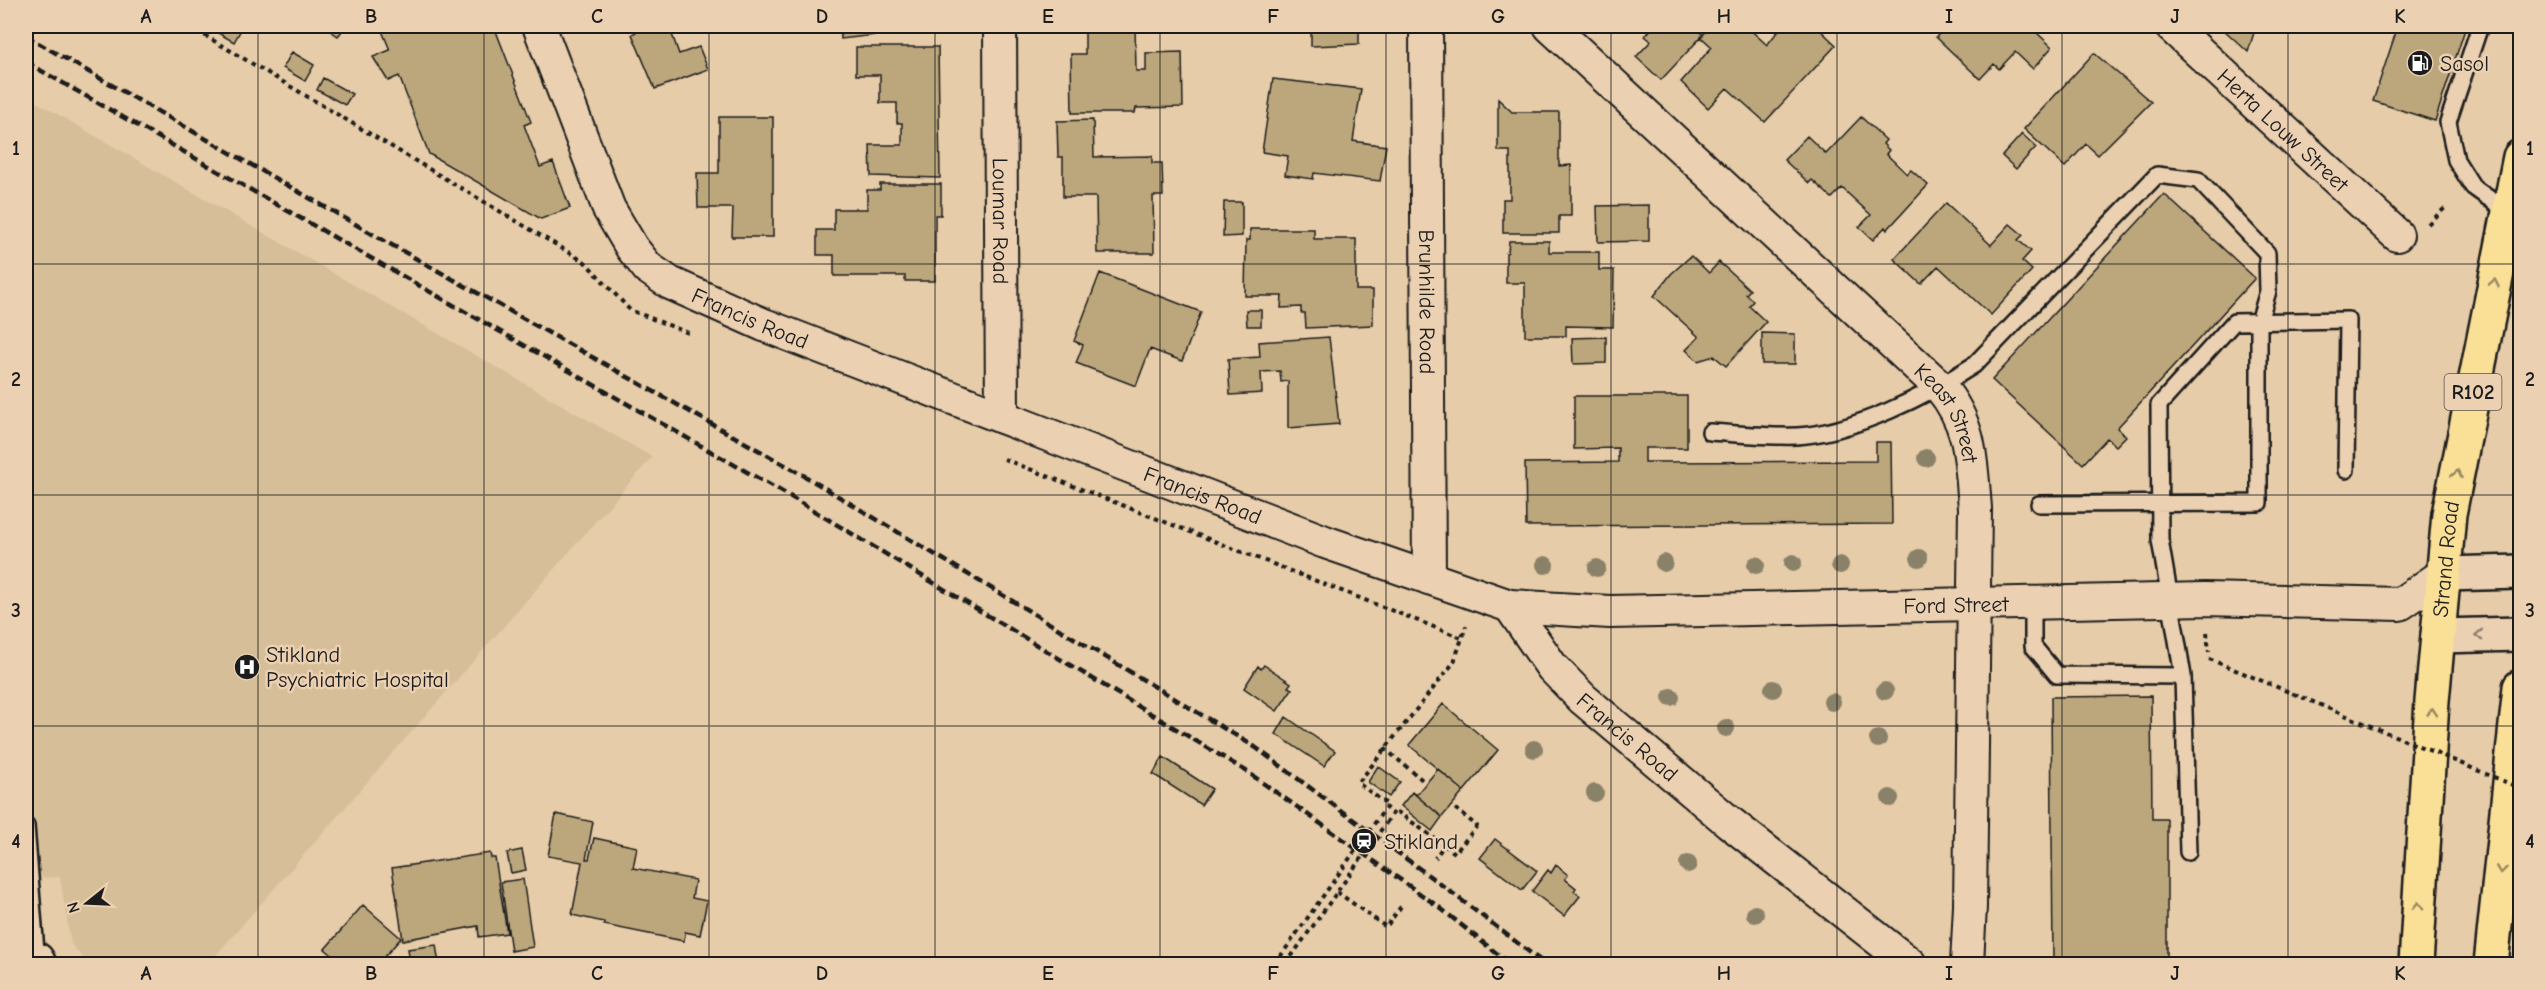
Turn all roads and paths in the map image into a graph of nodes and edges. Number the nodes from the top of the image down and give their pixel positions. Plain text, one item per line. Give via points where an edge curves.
1 (539, 26) edge
2 (1000, 26) edge
3 (1426, 26) edge
4 (1550, 26) edge
5 (2171, 26) edge
6 (2480, 26) edge
7 (2520, 157) edge
8 (2508, 212) junction
9 (2397, 235) dead end
10 (2259, 322) junction
11 (1940, 387) junction
12 (1002, 417) junction
13 (1710, 432) dead end
14 (2346, 470) dead end
15 (2158, 502) junction
16 (2039, 504) dead end
17 (2520, 572) edge
18 (2444, 574) junction
19 (1429, 578) junction
20 (2169, 601) junction
21 (2033, 603) junction
22 (2400, 604) junction
23 (1974, 605) junction
24 (1510, 606) junction
25 (2520, 634) edge
26 (2438, 636) junction
27 (1462, 638) dead end
28 (2208, 645) dead end
29 (2183, 676) junction
30 (2520, 687) edge
31 (1384, 748) junction
32 (1426, 783) dead end
33 (2520, 788) edge
34 (1452, 806) dead end
35 (26, 826) edge
36 (1444, 845) junction
37 (2188, 852) dead end
38 (1435, 858) dead end
39 (1337, 892) junction
40 (1402, 905) dead end
41 (38, 963) edge
42 (1275, 964) edge
43 (1286, 964) edge
44 (1910, 964) edge
45 (1967, 964) edge
46 (2416, 964) edge
47 (2492, 964) edge

1 - 12 street, Francis Road via 609,209 648,268 670,283 754,321
2 - 12 street, Loumar Road
3 - 19 street, Brunhilde Road
4 - 11 street, Keast Street
5 - 9 street, Herta Louw Street
6 - 8 lane via 2448,122 2456,160 2473,187
7 - 8 main road, Strand Road / R102
18 -> 8 main road, Strand Road / R102 via 2449,514
10 - 11 lane via 2268,291 2267,253 2198,180 2157,175 1974,365
10 - 14 lane via 2348,320
10 - 15 lane via 2234,322 2159,405
10 - 15 lane via 2259,503
11 - 13 lane via 1834,430 1798,436
11 - 23 street, Keast Street via 1957,407 1972,465
12 - 19 street, Francis Road via 1325,542
15 - 16 lane
15 - 20 lane
17 - 18 street
18 - 22 street
18 - 26 main road, Strand Road / R102
19 - 24 street, Francis Road
20 - 21 street, Ford Street
20 - 22 street, Ford Street
20 - 29 lane
21 - 23 street, Ford Street
21 - 29 lane via 2032,646 2057,675
22 - 26 street
23 - 24 street, Ford Street via 1610,612
23 - 45 street, Keast Street
24 - 44 street, Francis Road via 1552,667 1583,699 1729,822
25 -> 26 street
46 -> 26 main road, Strand Road / R102
27 - 31 path via 1454,662
28 - 33 path, bridge via 2209,660
29 - 37 lane
30 -> 47 main road
31 - 32 path
31 - 42 path, bridge via 1358,783 1388,805
34 - 36 path via 1477,826 1455,853
35 - 41 lane
36 - 38 path
36 - 39 path, bridge via 1395,810
39 - 40 path via 1386,927
39 - 43 path, bridge

